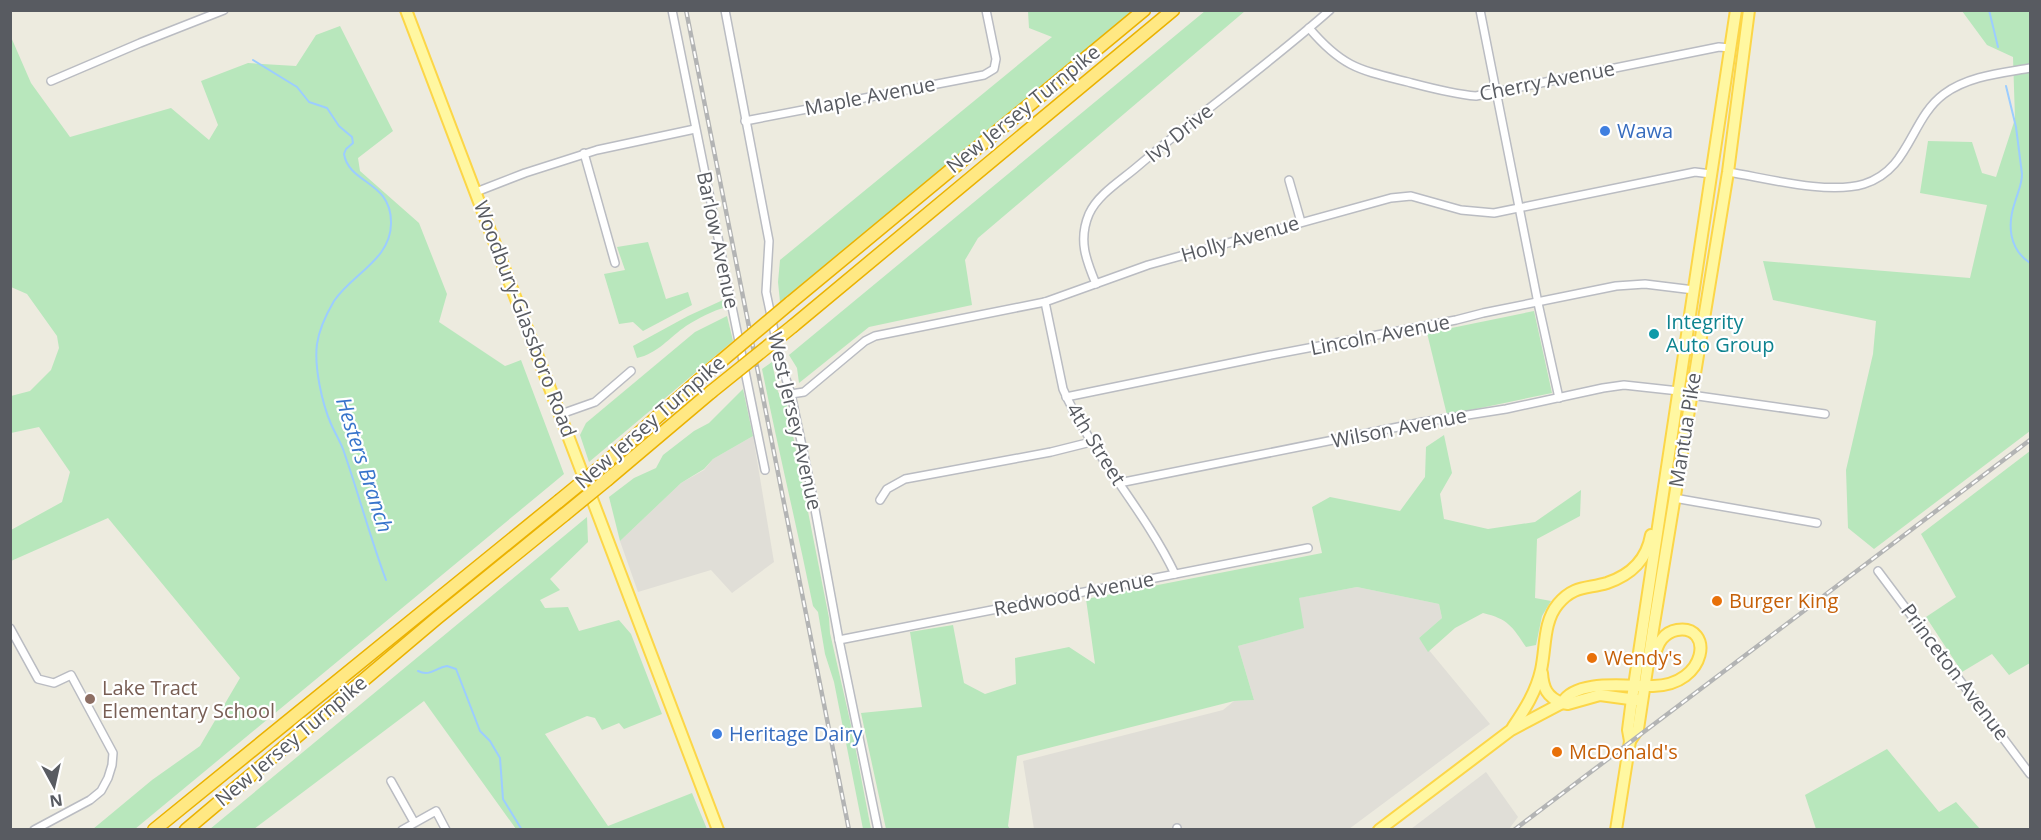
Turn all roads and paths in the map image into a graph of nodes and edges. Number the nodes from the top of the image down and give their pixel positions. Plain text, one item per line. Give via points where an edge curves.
1 (225, 10) edge
2 (406, 10) edge
3 (672, 10) edge
4 (725, 10) edge
5 (986, 10) edge
6 (1144, 10) edge
7 (1173, 10) edge
8 (1330, 10) edge
9 (1480, 10) edge
10 (1736, 10) edge
11 (1749, 10) edge
12 (1309, 28) junction
13 (1730, 48) junction
14 (2031, 68) edge
15 (51, 81) dead end
16 (1496, 93) junction
17 (745, 121) junction
18 (695, 129) junction
19 (584, 153) junction
20 (1728, 172) junction
21 (1711, 174) junction
22 (1289, 180) dead end
23 (476, 192) junction
24 (1520, 207) junction
25 (1300, 222) junction
26 (615, 263) dead end
27 (1096, 284) junction
28 (1694, 290) junction
29 (1046, 302) junction
30 (1538, 303) junction
31 (631, 372) dead end
32 (1679, 391) junction
33 (791, 394) junction
34 (1691, 395) junction
35 (1066, 397) junction
36 (1559, 398) junction
37 (561, 414) junction
38 (1825, 414) dead end
39 (1091, 442) junction
40 (1668, 459) junction
41 (765, 470) dead end
42 (1119, 483) junction
43 (1674, 498) junction
44 (880, 500) dead end
45 (1817, 523) dead end
46 (1308, 548) dead end
47 (1878, 571) dead end
48 (1175, 574) junction
49 (10, 628) edge
50 (839, 640) junction
51 (1541, 670) junction
52 (1647, 675) junction
53 (1640, 686) junction
54 (1637, 700) junction
55 (1562, 703) junction
56 (1511, 730) junction
57 (2031, 774) edge
58 (391, 782) dead end
59 (414, 822) junction
60 (34, 830) edge
61 (154, 830) edge
62 (186, 830) edge
63 (402, 830) edge
64 (446, 830) edge
65 (718, 830) edge
66 (878, 830) edge
67 (1379, 830) edge
68 (1616, 830) edge

1 - 15 street
2 - 23 main road, Woodbury-Glassboro Road
3 - 18 street, Barlow Avenue
4 - 17 street, West Jersey Avenue
5 - 17 street, Maple Avenue via 996,59 994,69 984,75
6 - 61 highway, New Jersey Turnpike, bridge via 790,303 603,465
7 - 62 highway, New Jersey Turnpike, bridge
8 - 12 street, Ivy Drive
9 - 16 street
10 - 13 main road, Mantua Pike
11 - 20 main road, Mantua Pike
12 - 16 street, Cherry Avenue via 1332,53 1367,72 1455,94
12 - 27 street, Ivy Drive via 1171,138 1094,206 1086,222 1083,251
13 - 16 street, Cherry Avenue via 1719,47
13 - 21 main road, Mantua Pike
14 - 20 street via 1968,82 1944,94 1928,111 1897,162 1886,173 1862,185 1823,187
16 - 24 street
17 - 33 street, West Jersey Avenue via 769,241 766,292
18 - 19 street
18 - 41 street, Barlow Avenue
19 - 23 street
19 - 26 street
20 - 34 main road, Mantua Pike
21 - 24 street, Holly Avenue via 1695,172
21 - 28 main road, Mantua Pike
22 - 25 street
23 - 37 main road, Woodbury-Glassboro Road
24 - 25 street, Holly Avenue via 1475,213 1411,196
24 - 30 street
25 - 27 street, Holly Avenue via 1148,265
27 - 29 street, Holly Avenue
28 - 30 street, Lincoln Avenue via 1645,284 1616,286
28 - 32 main road, Mantua Pike
29 - 33 street, Holly Avenue via 875,336 804,392
29 - 35 street, 4th Street
30 - 35 street, Lincoln Avenue
30 - 36 street
31 - 37 street via 595,402
32 - 36 street, Wilson Avenue via 1624,385
32 - 40 main road, Mantua Pike
33 - 50 street, West Jersey Avenue
34 - 38 street
34 - 43 main road, Mantua Pike
35 - 39 street, 4th Street
36 - 42 street, Wilson Avenue
37 - 65 main road, Woodbury-Glassboro Road
39 - 42 street, 4th Street
39 - 44 street via 905,479 887,489
40 - 51 main road via 1660,475 1643,558 1624,575 1585,586 1559,604 1548,623
40 - 53 main road, Mantua Pike
42 - 48 street, 4th Street
43 - 45 street
43 - 52 main road, Mantua Pike
46 - 48 street, Redwood Avenue
47 - 57 street, Princeton Avenue
48 - 50 street, Redwood Avenue
49 - 60 street via 38,679 54,683 71,675 113,753 101,791
50 - 66 street, West Jersey Avenue
51 - 55 main road via 1545,689 1551,698
51 - 56 main road via 1529,703
52 - 53 main road, Mantua Pike
52 - 53 main road via 1659,644 1668,633 1683,630 1697,638 1700,654 1690,673 1667,685
53 - 54 main road, Mantua Pike
53 - 55 main road via 1613,684 1589,688 1565,697
54 - 55 main road via 1600,695
54 - 68 main road, Mantua Pike via 1628,730 1630,741
55 - 56 main road
56 - 67 main road
58 - 59 street
59 - 63 street
59 - 64 street via 436,812

